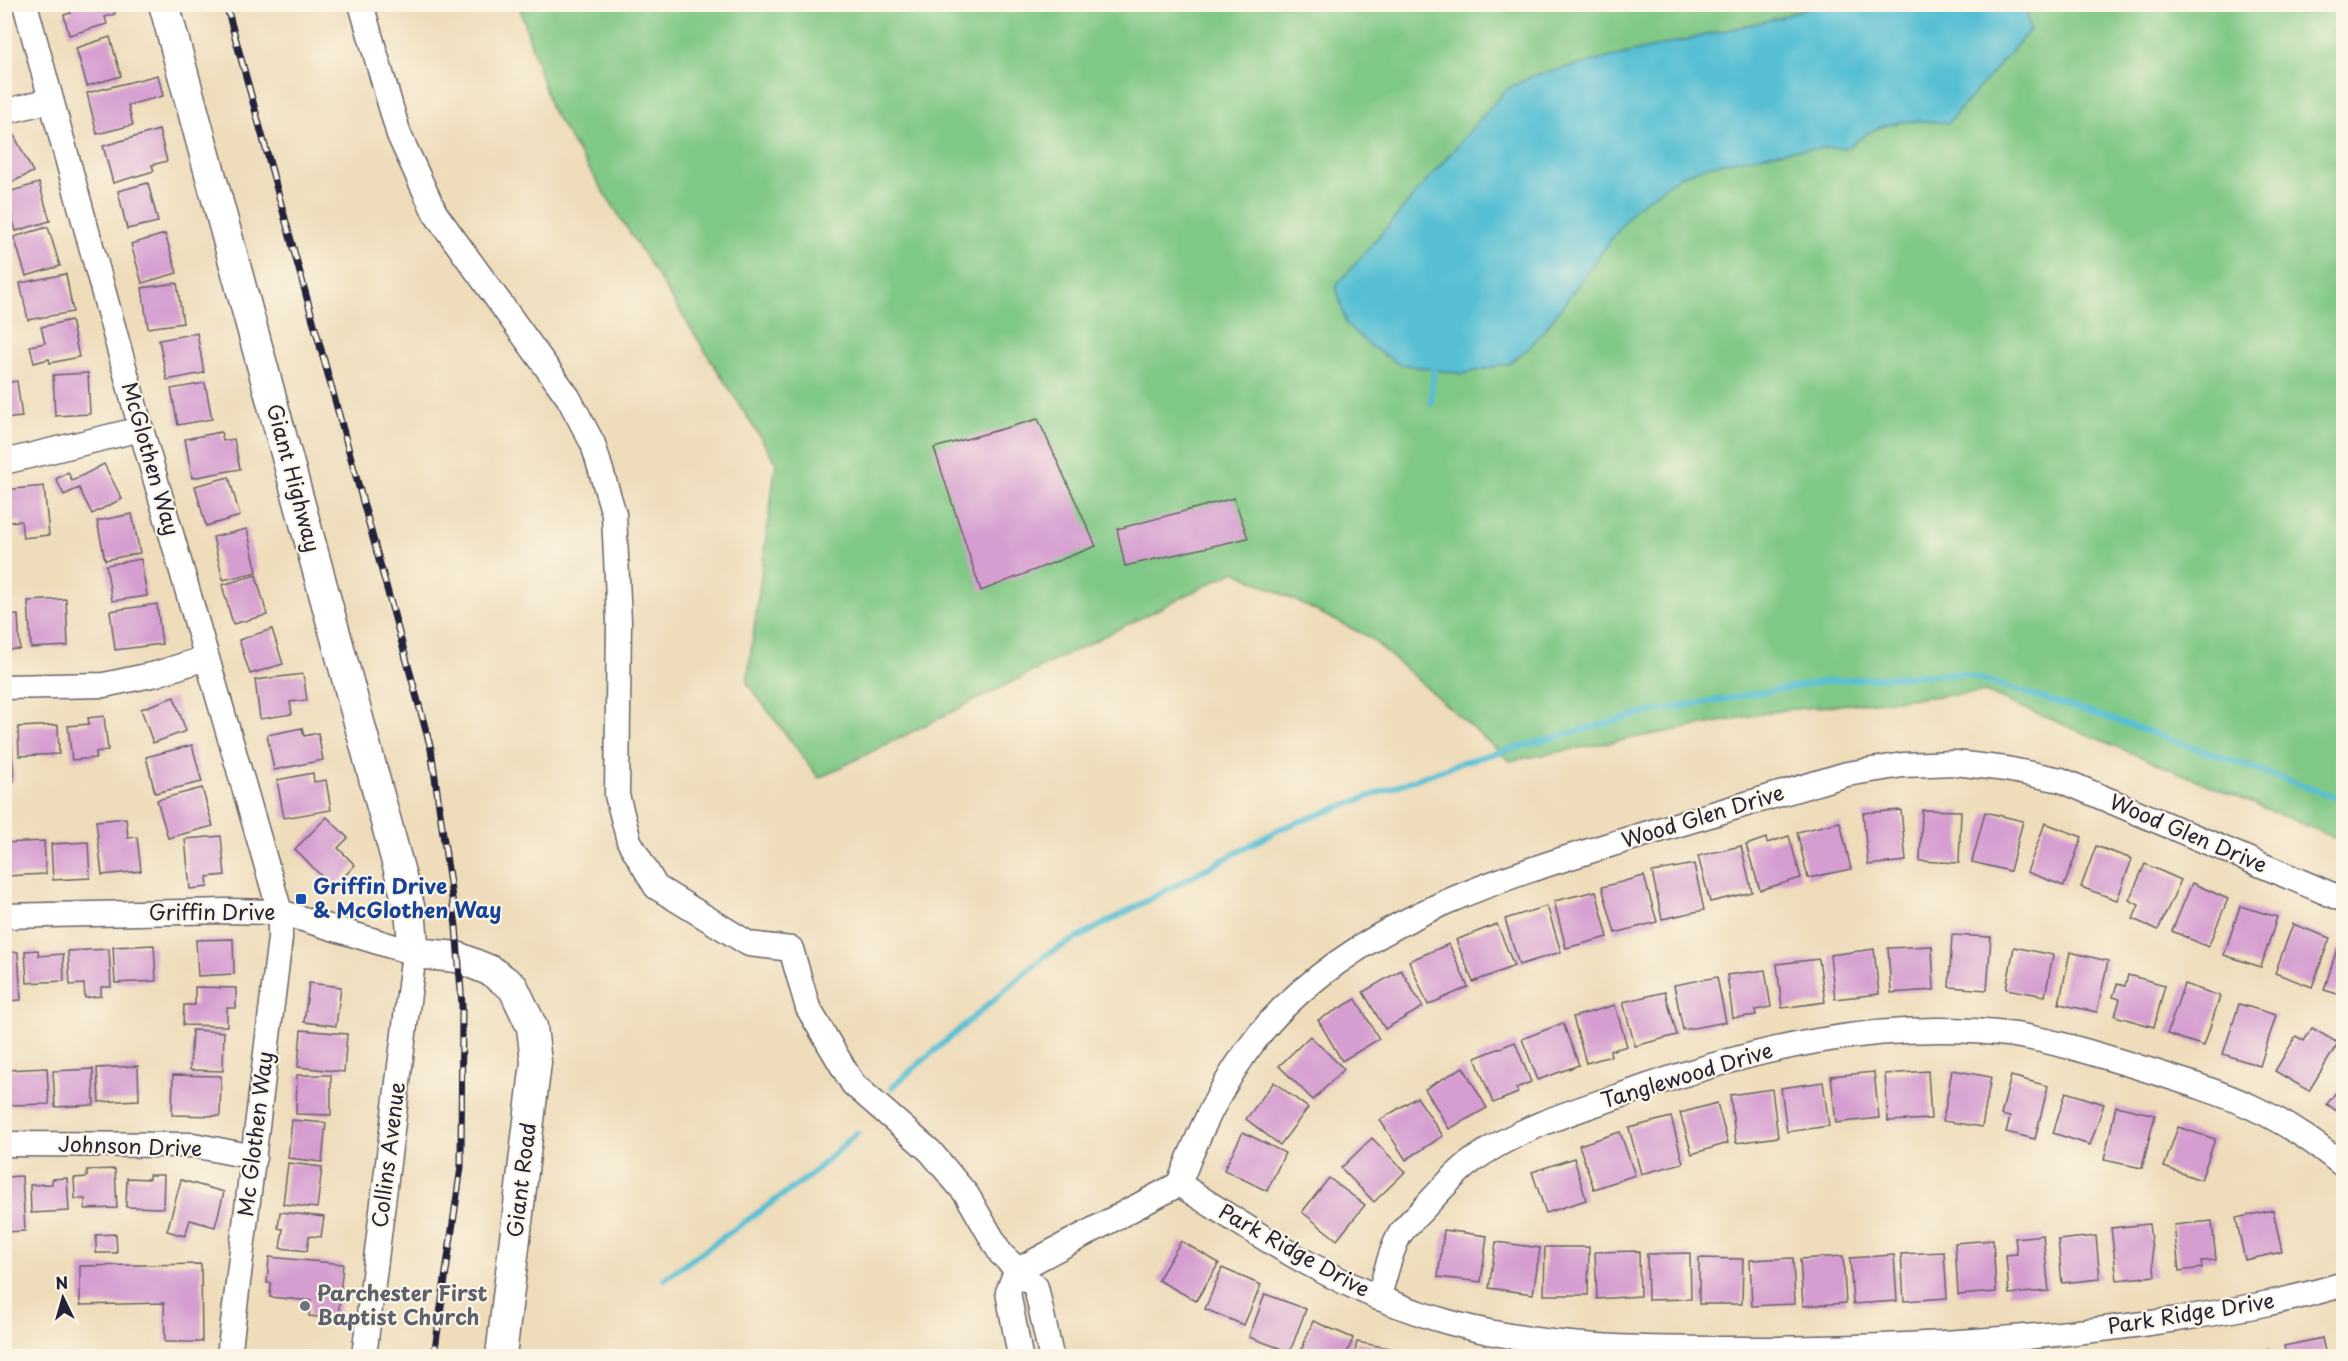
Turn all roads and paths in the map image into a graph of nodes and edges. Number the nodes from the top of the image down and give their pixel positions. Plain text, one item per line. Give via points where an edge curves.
1 (25, 4) edge
2 (164, 4) edge
3 (361, 4) edge
4 (51, 100) junction
5 (4, 112) edge
6 (141, 429) junction
7 (4, 462) edge
8 (206, 658) junction
9 (4, 687) edge
10 (2343, 900) edge
11 (280, 912) junction
12 (4, 916) edge
13 (414, 953) junction
14 (4, 1144) edge
15 (254, 1157) junction
16 (2343, 1166) edge
17 (1179, 1184) junction
18 (1016, 1271) junction
19 (2343, 1284) edge
20 (1378, 1298) junction
21 (229, 1356) edge
22 (364, 1356) edge
23 (501, 1356) edge
24 (1020, 1356) edge
25 (1051, 1356) edge

1 - 4 street, McGlothen Way
2 - 13 street, Giant Highway via 410,910
3 - 18 street via 399,135 435,213 568,397 593,444 614,514 619,621 617,795 629,841 656,887 748,944 791,949 808,1008 853,1084 930,1151 955,1180
4 - 5 street
4 - 6 street, McGlothen Way
6 - 7 street
6 - 8 street, McGlothen Way
8 - 9 street via 104,685
8 - 11 street, McGlothen Way
10 - 17 street, Wood Glen Drive via 2061,780 1955,763 1903,765 1847,774 1512,874 1410,918 1340,959 1284,1007 1242,1058 1200,1128
11 - 12 street, Griffin Drive
11 - 13 street, Griffin Drive
11 - 15 street, Mc Glothen Way
13 - 22 street, Collins Avenue
13 - 23 street, Giant Road via 457,957 491,971 513,987 532,1027 536,1062
14 - 15 street, Johnson Drive via 194,1145
15 - 21 street, Mc Glothen Way
16 - 20 street, Tanglewood Drive via 2318,1144 2272,1115 2225,1094 2093,1054 2017,1036 1953,1030 1866,1034 1789,1044 1707,1065 1560,1116 1471,1161 1400,1235
17 - 18 street
17 - 20 street, Park Ridge Drive via 1337,1279
18 - 24 street via 1008,1292
18 - 25 street via 1036,1287
19 - 20 street, Park Ridge Drive via 2232,1310 2121,1328 1976,1342 1845,1348 1596,1347 1449,1323

